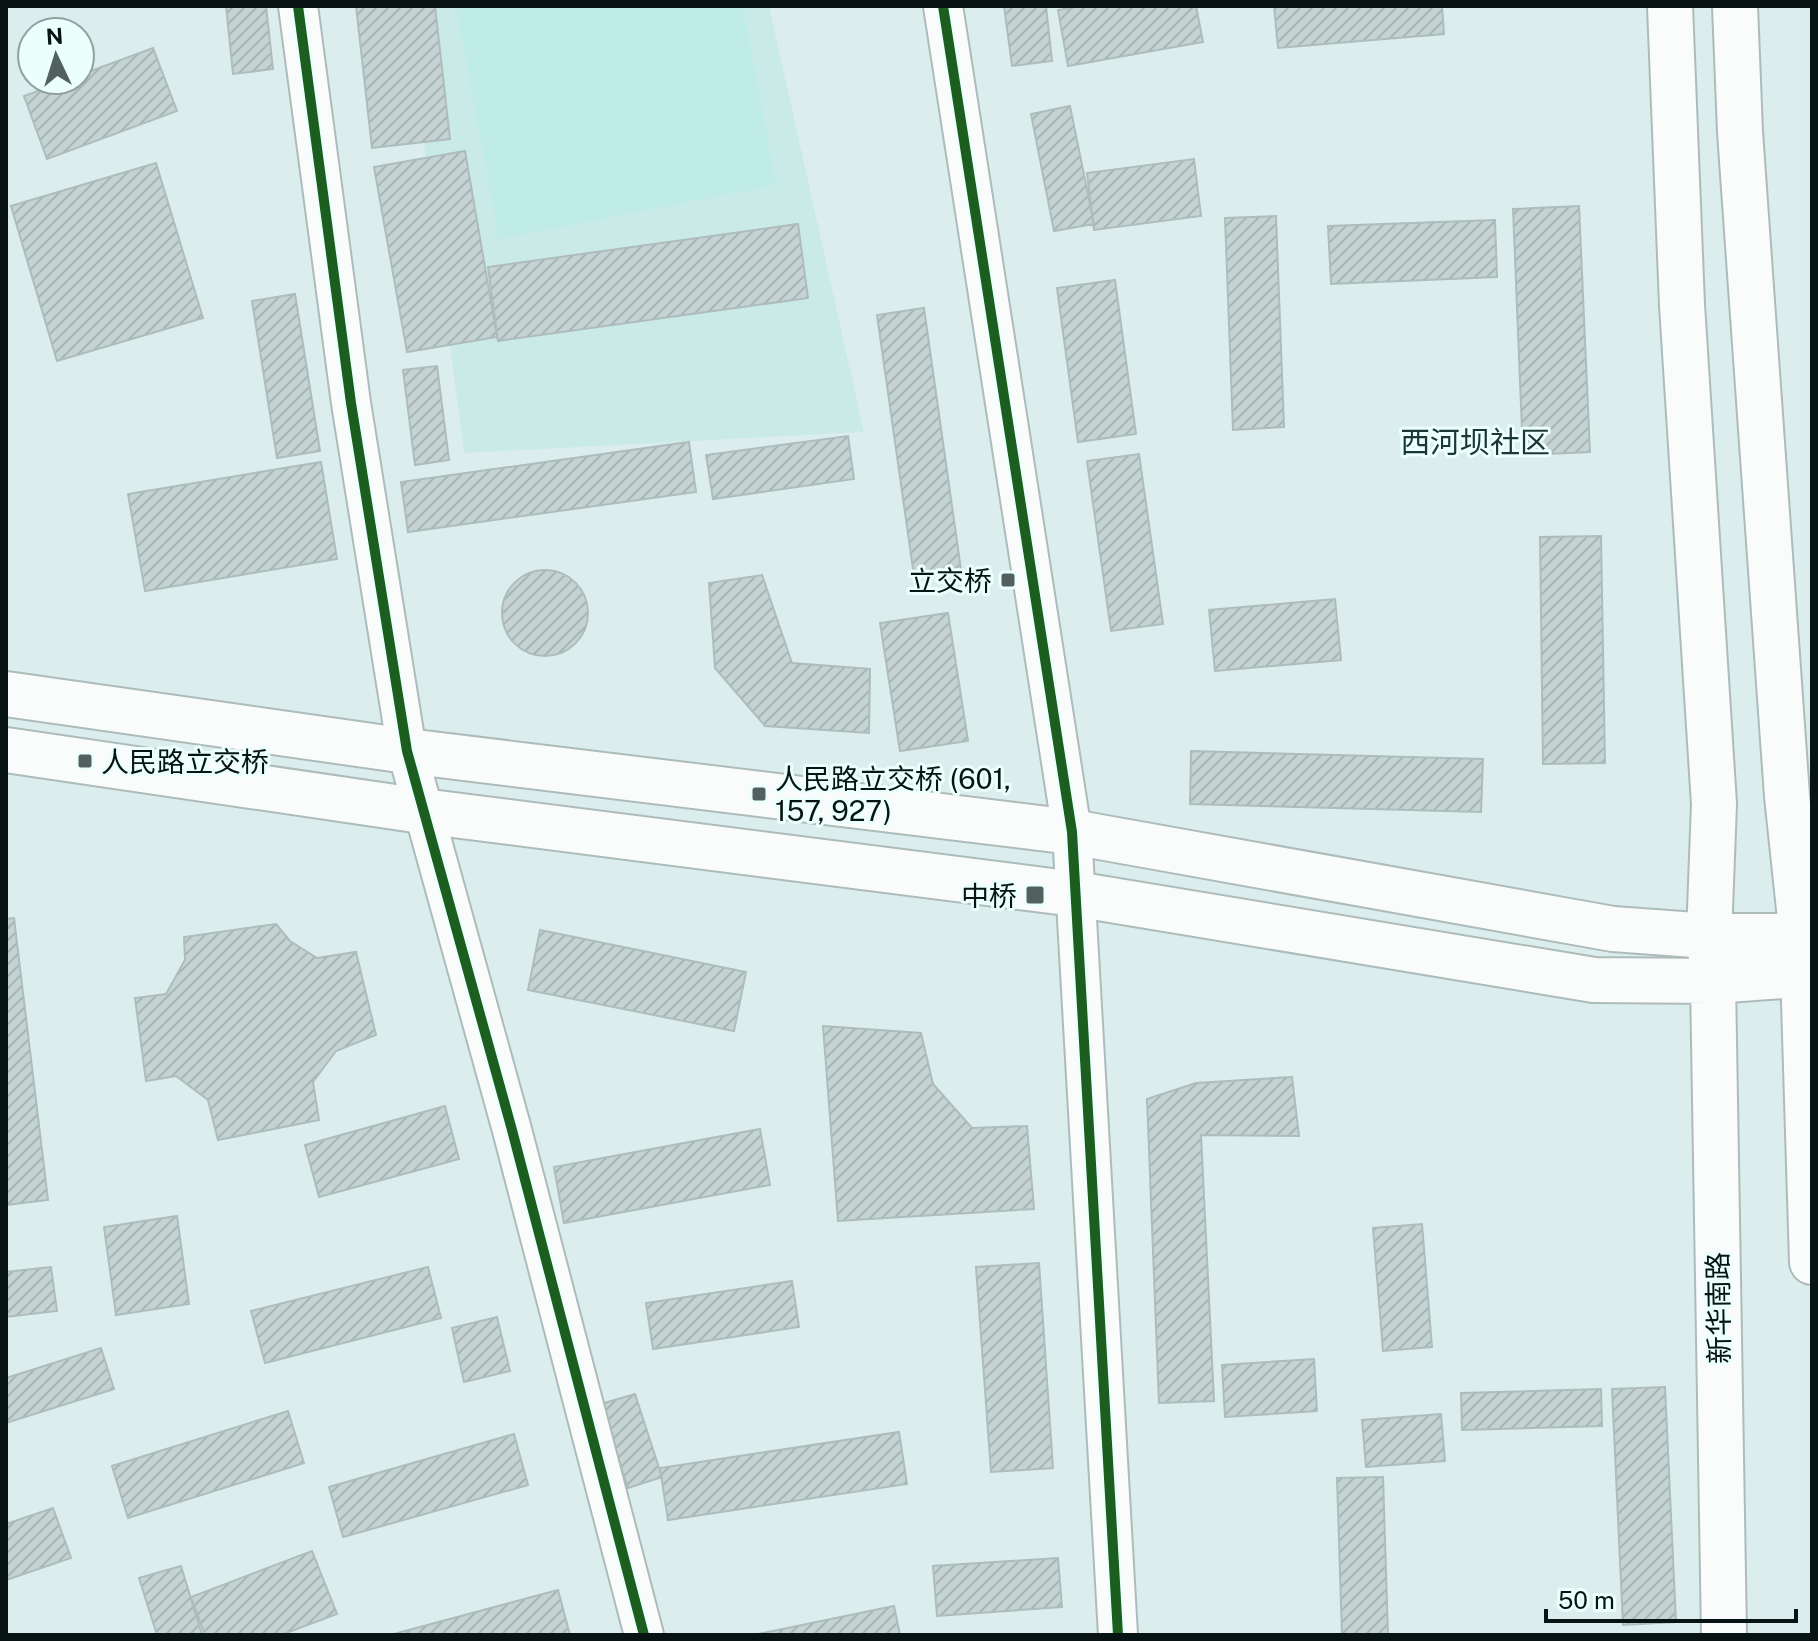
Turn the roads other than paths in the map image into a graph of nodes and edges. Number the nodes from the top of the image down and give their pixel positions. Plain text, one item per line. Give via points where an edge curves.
1 (298, 6) edge
2 (943, 6) edge
3 (1670, 6) edge
4 (1735, 6) edge
5 (6, 694) edge
6 (6, 750) edge
7 (407, 751) junction
8 (422, 811) junction
9 (1072, 832) junction
10 (1075, 894) junction
11 (1709, 936) junction
12 (1807, 955) edge
13 (1713, 981) junction
14 (1812, 1262) edge
15 (644, 1635) edge
16 (1118, 1635) edge
17 (1724, 1635) edge

1 - 7 street via 351,403
2 - 9 street
3 - 11 main road, 新华南路 via 1682,305 1714,804
4 - 12 main road via 1787,796
5 - 7 main road
6 - 8 main road
7 - 8 street
7 - 9 main road
8 - 10 main road
8 - 15 street
9 - 10 street
9 - 11 main road via 1613,929
10 - 13 main road via 1594,980
10 - 16 street
11 - 12 main road
11 - 13 main road, 新华南路
12 - 13 main road
12 - 14 main road
13 - 17 main road, 新华南路

